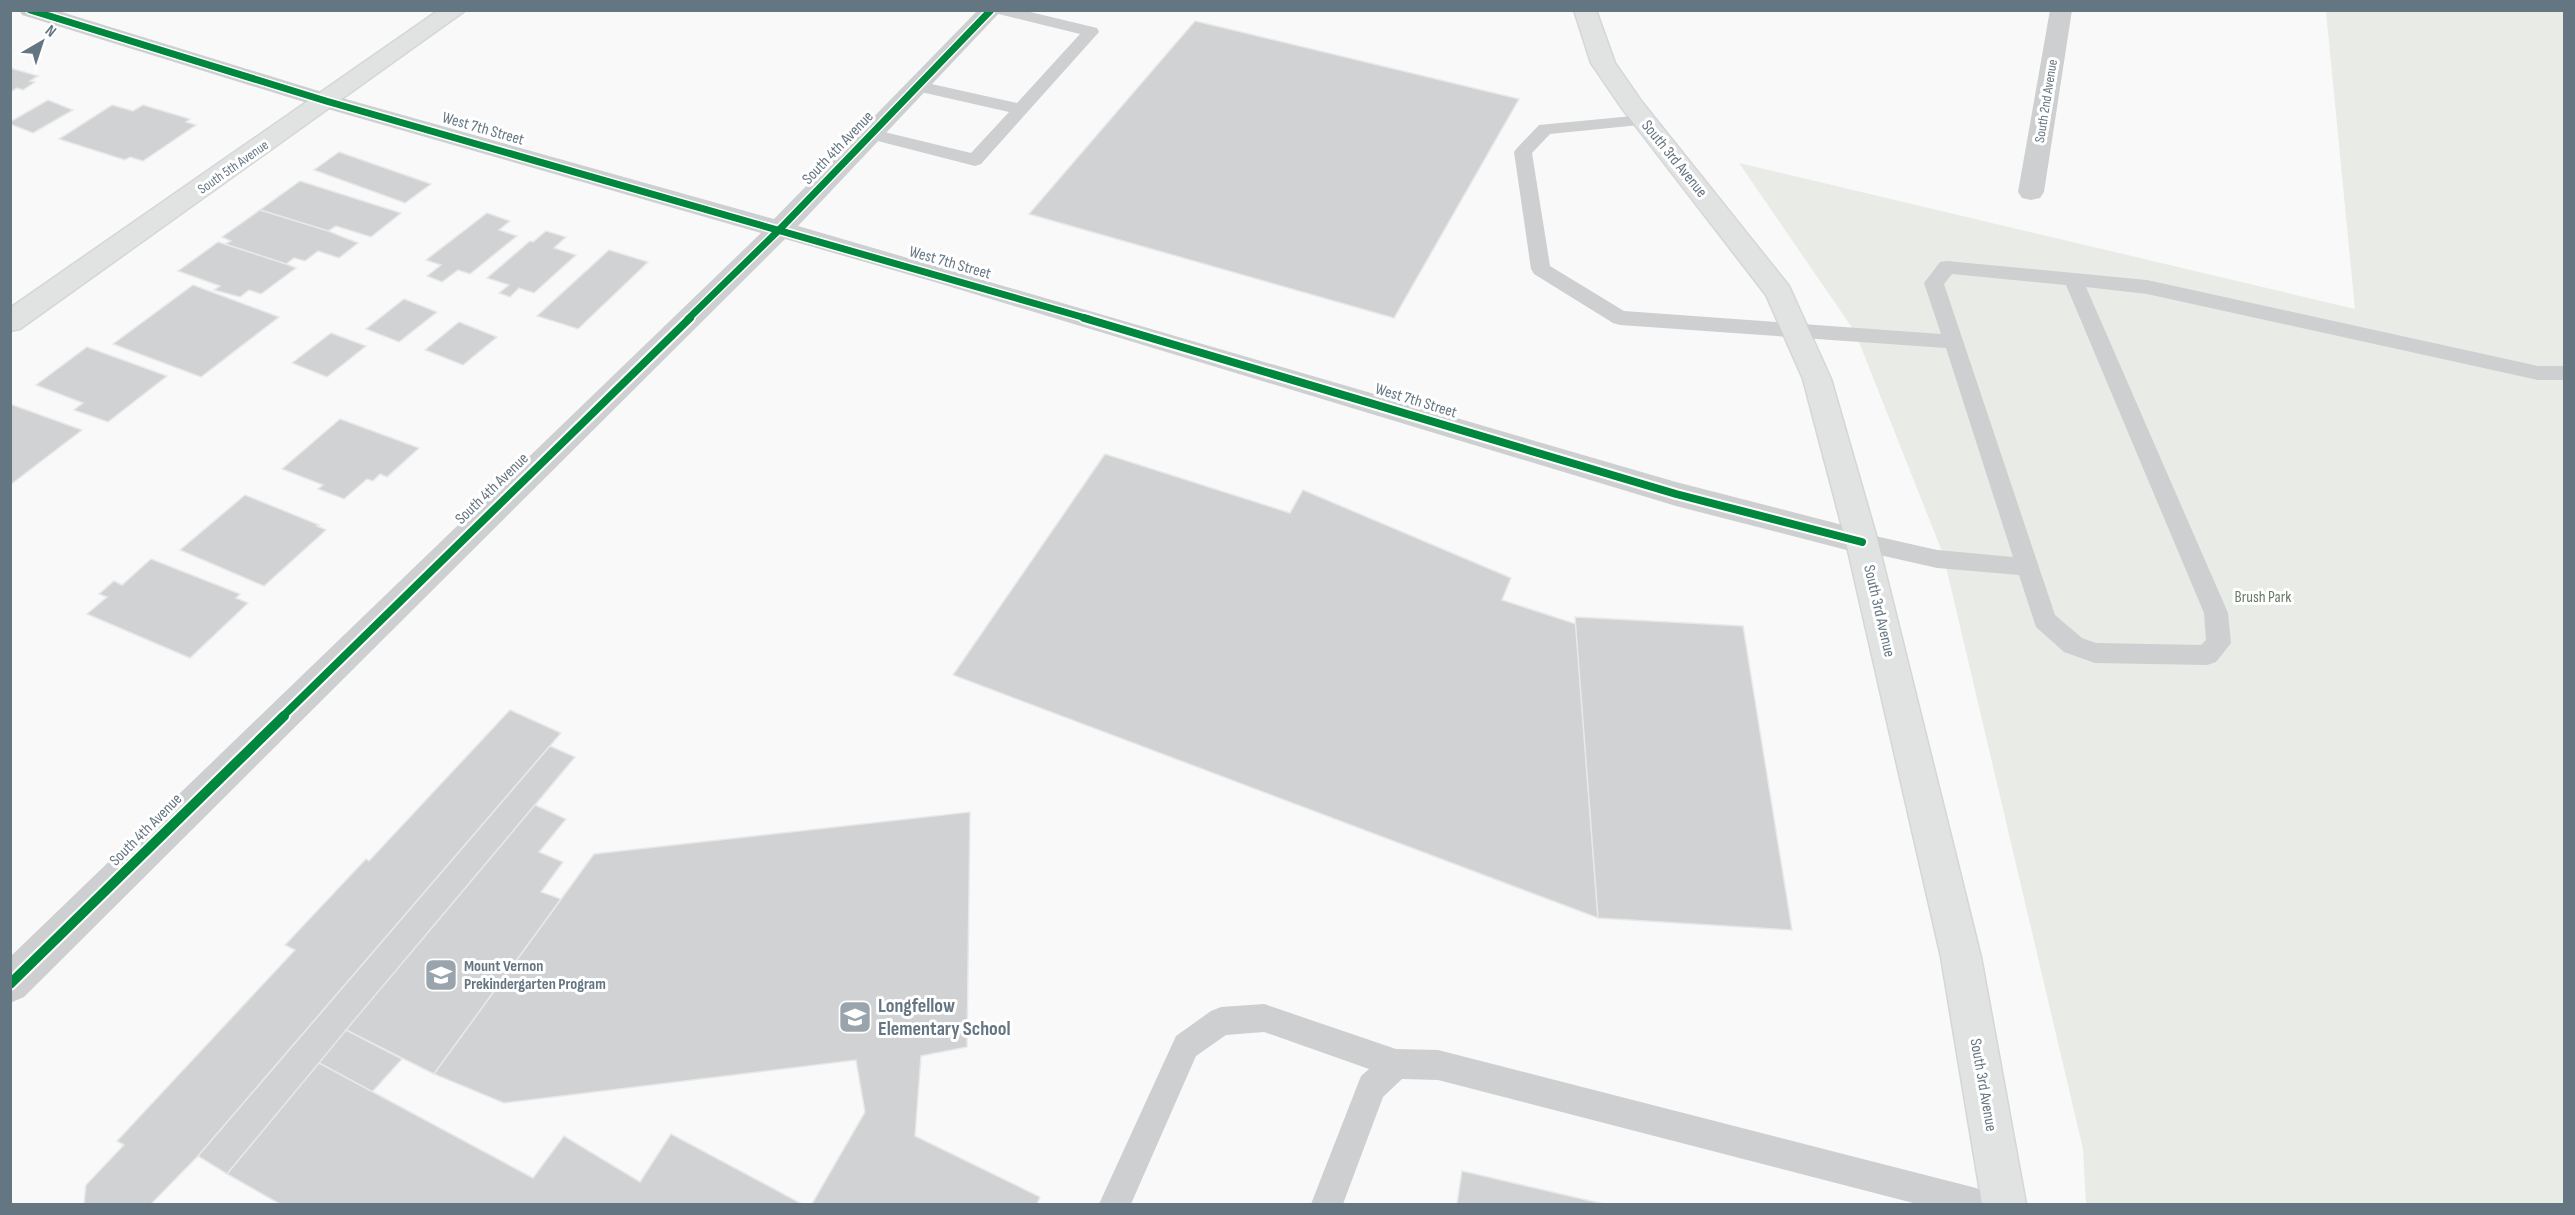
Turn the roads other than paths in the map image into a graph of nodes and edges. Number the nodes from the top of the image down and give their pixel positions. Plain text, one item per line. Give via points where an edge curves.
1 (30, 10) edge
2 (455, 10) edge
3 (991, 10) edge
4 (1000, 10) edge
5 (1585, 10) edge
6 (2061, 10) edge
7 (918, 86) junction
8 (327, 101) junction
9 (1021, 109) junction
10 (1643, 120) junction
11 (872, 134) junction
12 (2031, 192) dead end
13 (779, 230) junction
14 (2073, 279) junction
15 (10, 322) edge
16 (1795, 330) junction
17 (1954, 342) junction
18 (2565, 373) edge
19 (1862, 542) junction
20 (2027, 567) junction
21 (10, 984) edge
22 (1396, 1064) junction
23 (1115, 1204) edge
24 (1327, 1204) edge
25 (1976, 1204) edge
26 (2004, 1204) edge

1 - 8 street, West 7th Street
2 - 8 street, South 5th Avenue
3 - 7 street, South 4th Avenue
4 - 9 lane via 1091,32
5 - 10 street, South 3rd Avenue via 1603,63
6 - 12 street, South 2nd Avenue
7 - 9 lane
7 - 11 street, South 4th Avenue
8 - 13 street, West 7th Street
8 - 15 street, South 5th Avenue
9 - 11 lane via 975,160
10 - 16 street, South 3rd Avenue via 1779,292
10 - 16 lane via 1545,129 1523,153 1542,269 1620,318
11 - 13 street, South 4th Avenue
13 - 19 street, West 7th Street via 1676,494
13 - 21 street, South 4th Avenue
14 - 17 lane via 1947,267 1934,283
14 - 18 lane via 2147,288 2538,373
14 - 20 lane via 2216,613 2219,643 2207,655 2095,653 2073,645 2045,620
16 - 17 lane
16 - 19 street, South 3rd Avenue via 1817,379
17 - 20 lane
19 - 20 lane via 1937,559
19 - 26 street, South 3rd Avenue via 1961,957
22 - 23 lane via 1264,1018 1221,1021 1186,1046
22 - 24 lane via 1372,1087
22 - 25 lane via 1438,1065

